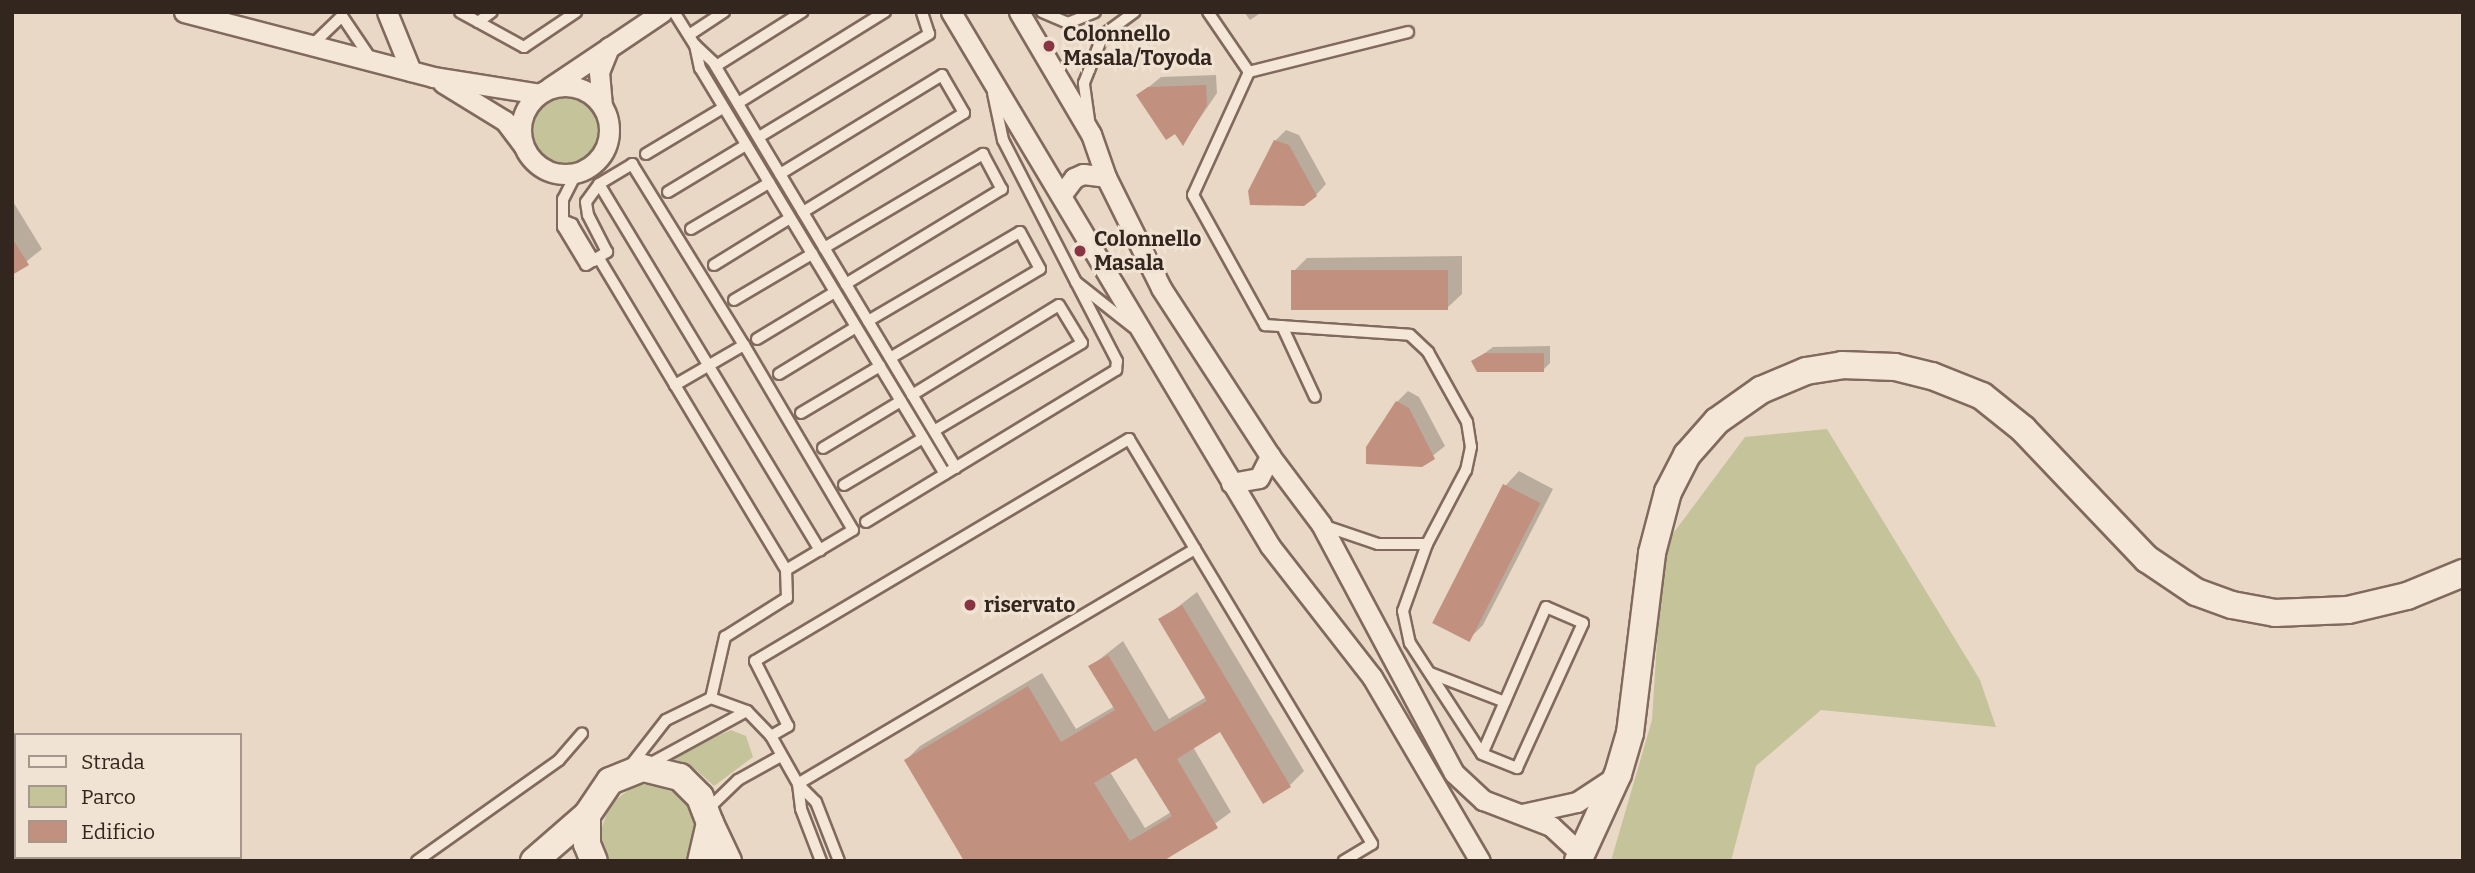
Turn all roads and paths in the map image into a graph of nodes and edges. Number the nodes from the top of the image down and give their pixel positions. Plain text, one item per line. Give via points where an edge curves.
1 (184, 12) edge
2 (387, 12) edge
3 (460, 12) edge
4 (492, 12) edge
5 (576, 12) edge
6 (662, 12) edge
7 (674, 12) edge
8 (724, 12) edge
9 (802, 12) edge
10 (885, 12) edge
11 (922, 12) edge
12 (951, 12) edge
13 (1019, 12) edge
14 (1042, 12) edge
15 (1095, 12) edge
16 (1135, 12) edge
17 (1208, 12) edge
18 (478, 22) junction
19 (1408, 32) dead end
20 (689, 35) junction
21 (312, 45) junction
22 (610, 45) junction
23 (695, 45) junction
24 (372, 60) junction
25 (716, 66) junction
26 (411, 71) junction
27 (1249, 72) junction
28 (433, 78) junction
29 (990, 79) junction
30 (543, 92) junction
31 (738, 103) junction
32 (602, 106) junction
33 (723, 108) junction
34 (1091, 134) junction
35 (759, 138) junction
36 (523, 145) junction
37 (746, 145) junction
38 (646, 154) dead end
39 (577, 172) junction
40 (780, 174) junction
41 (1106, 177) junction
42 (769, 183) junction
43 (599, 184) junction
44 (668, 192) dead end
45 (1062, 194) junction
46 (803, 212) junction
47 (790, 218) junction
48 (691, 229) dead end
49 (824, 248) junction
50 (812, 254) junction
51 (596, 259) junction
52 (713, 265) dead end
53 (1076, 282) junction
54 (846, 284) junction
55 (835, 292) junction
56 (734, 300) dead end
57 (868, 321) junction
58 (1282, 326) junction
59 (856, 327) junction
60 (1141, 334) junction
61 (757, 339) dead end
62 (744, 345) junction
63 (890, 358) junction
64 (709, 366) junction
65 (880, 366) junction
66 (779, 374) dead end
67 (675, 385) junction
68 (912, 395) junction
69 (1315, 397) dead end
70 (901, 401) junction
71 (800, 413) dead end
72 (934, 431) junction
73 (923, 438) junction
74 (823, 448) dead end
75 (1270, 457) junction
76 (956, 468) junction
77 (945, 474) junction
78 (1231, 483) junction
79 (844, 485) dead end
80 (866, 522) dead end
81 (1321, 524) junction
82 (1427, 544) junction
83 (1195, 549) junction
84 (820, 550) junction
85 (786, 570) junction
86 (2463, 573) edge
87 (1430, 673) junction
88 (711, 698) junction
89 (1505, 702) junction
90 (747, 711) junction
91 (582, 734) dead end
92 (771, 736) junction
93 (1482, 754) junction
94 (781, 756) junction
95 (634, 770) junction
96 (1618, 774) junction
97 (798, 784) junction
98 (1519, 815) junction
99 (587, 816) junction
100 (708, 817) junction
101 (1476, 852) edge
102 (1580, 858) edge
103 (418, 861) edge
104 (534, 861) edge
105 (594, 861) edge
106 (701, 861) edge
107 (728, 861) edge
108 (821, 861) edge
109 (839, 861) edge
110 (1344, 861) edge
111 (1497, 861) edge

1 - 21 street via 243,21
2 - 26 street
3 - 18 lane
4 - 18 lane
5 - 18 lane via 524,47
6 - 22 street
7 - 20 lane
8 - 20 lane
9 - 25 lane
10 - 31 lane
11 - 35 lane via 929,34
12 - 29 street
13 - 34 street
14 - 15 lane via 1068,23
16 - 34 lane via 1103,34 1084,83
17 - 27 lane
19 - 27 lane
20 - 23 lane
21 - 24 street
21 - 24 lane via 342,16
22 - 30 street
22 - 32 street via 599,72
23 - 25 lane
23 - 33 lane via 700,68
24 - 26 street
25 - 31 lane
26 - 28 street
27 - 58 lane via 1193,195 1265,325
28 - 30 street
28 - 36 street via 505,121
29 - 45 street
29 - 53 lane via 1003,140
30 - 32 street via 570,86 582,89
30 - 36 street via 523,118
31 - 35 lane
32 - 39 street via 608,141 596,160
33 - 37 lane
33 - 38 lane
34 - 41 street
35 - 40 lane
36 - 39 street via 544,169
37 - 42 lane
37 - 44 lane
39 - 51 lane via 563,199 563,227
40 - 46 lane
40 - 46 lane via 942,75 964,113
41 - 45 street via 1083,174
41 - 75 street via 1161,288
42 - 47 lane
42 - 48 lane
43 - 51 lane via 586,209
43 - 62 lane via 632,164
43 - 64 lane
45 - 60 street
46 - 49 lane
47 - 50 lane
47 - 52 lane
49 - 54 lane
49 - 54 lane via 983,154 1002,189
50 - 55 lane
50 - 56 lane
51 - 67 lane
53 - 60 lane
53 - 76 lane via 1117,361 1116,370
54 - 57 lane
55 - 59 lane
55 - 61 lane
57 - 63 lane
57 - 63 lane via 1020,232 1040,269
58 - 69 lane
58 - 82 lane via 1399,333 1419,341 1428,352 1462,410 1471,435 1466,470
59 - 65 lane
59 - 66 lane
60 - 78 street
62 - 64 lane
62 - 84 lane via 853,530
63 - 68 lane
64 - 67 lane
64 - 84 lane
65 - 70 lane
65 - 71 lane
67 - 85 lane
68 - 72 lane
68 - 72 lane via 1059,305 1082,343
70 - 73 lane
70 - 74 lane
72 - 76 lane
73 - 77 lane
73 - 79 lane
75 - 78 street via 1259,478
75 - 81 street
76 - 77 lane
77 - 80 lane
78 - 101 street via 1270,545 1372,677
81 - 82 lane via 1378,544
81 - 98 street via 1454,773 1483,800
82 - 87 lane via 1402,611 1406,633
83 - 92 lane via 1129,439 755,661 788,726
83 - 97 lane
83 - 110 lane via 1372,844
84 - 85 lane
85 - 88 lane via 788,598 725,637
86 - 96 street via 2407,596 2348,610 2285,614 2232,605 2196,592 2147,559 2023,429 1982,396 1895,367 1842,365 1806,371 1761,390 1717,421 1672,482 1652,554 1637,692
87 - 89 lane
87 - 93 lane
88 - 90 lane
88 - 95 lane via 666,720
89 - 93 lane
89 - 93 lane via 1546,607 1583,623 1517,768
90 - 92 lane
90 - 95 lane
91 - 103 lane via 559,760
92 - 94 lane
94 - 97 lane
94 - 100 lane via 738,780
95 - 99 street via 601,789
95 - 100 street via 680,777 693,787
96 - 98 street via 1577,802
96 - 102 street
97 - 108 lane via 801,809
97 - 109 lane via 816,802
98 - 102 street via 1551,827
99 - 104 street
99 - 105 street via 587,844
100 - 106 street
100 - 107 street
101 - 111 street

